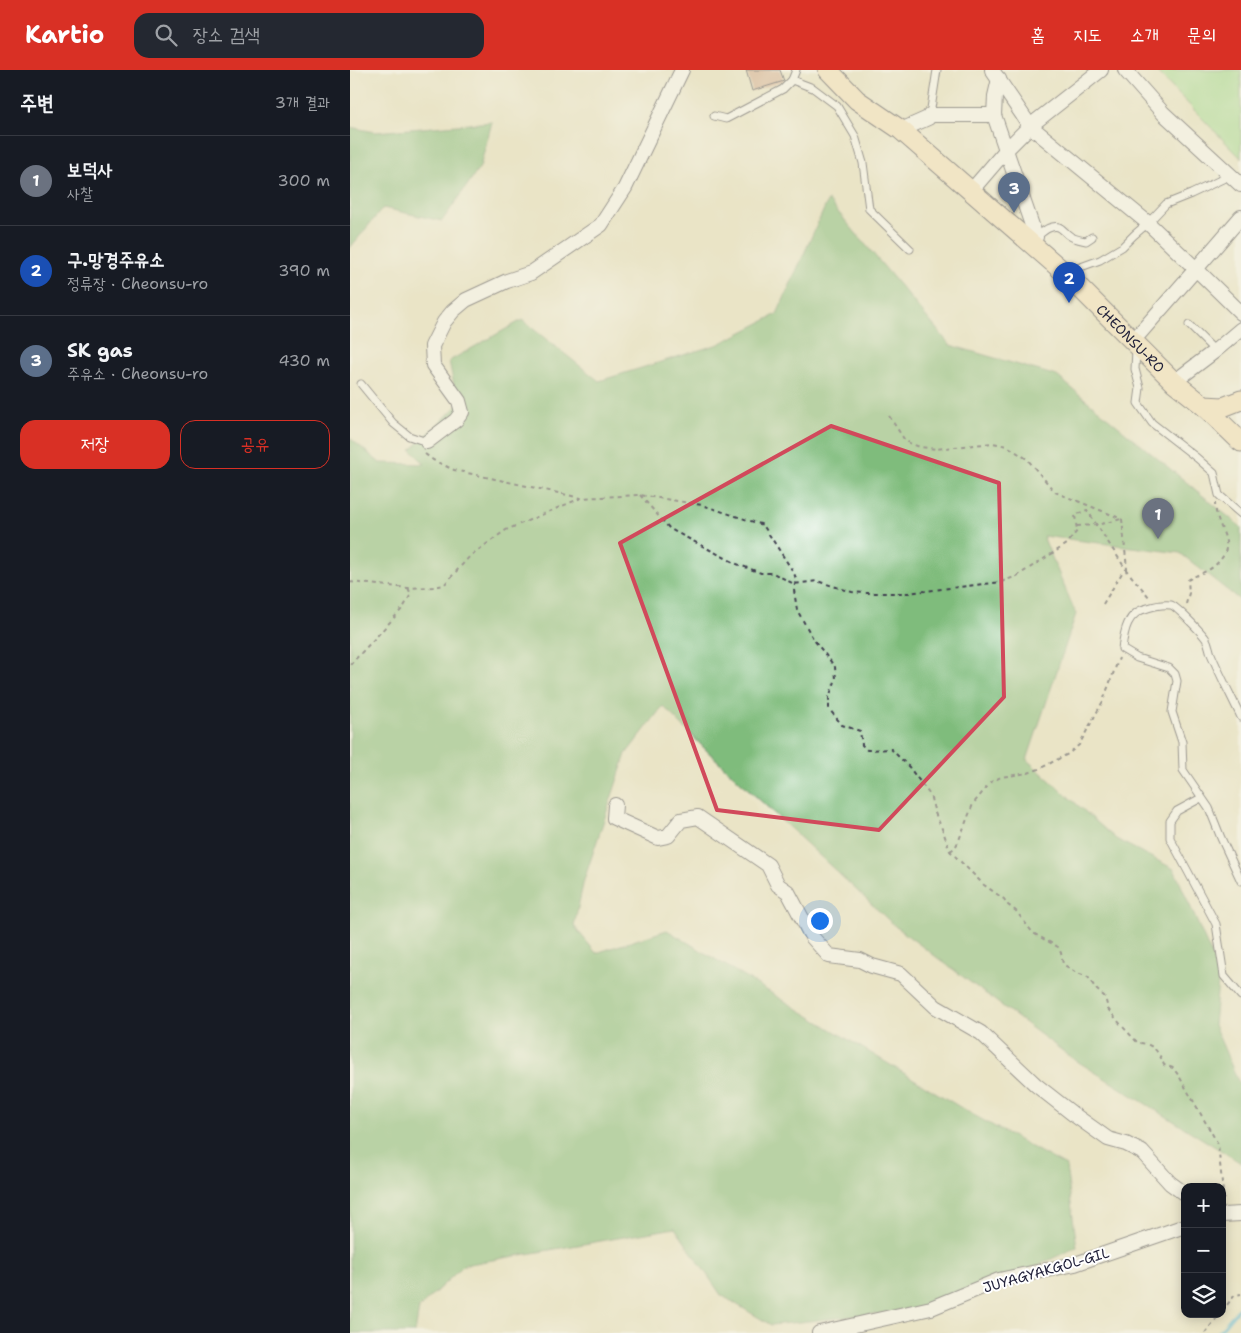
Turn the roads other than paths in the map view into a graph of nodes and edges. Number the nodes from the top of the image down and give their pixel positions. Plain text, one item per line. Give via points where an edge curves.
1 (682, 70) edge
2 (796, 70) edge
3 (828, 70) edge
4 (937, 70) edge
5 (1101, 70) edge
6 (1125, 70) edge
7 (995, 75) edge
8 (792, 80) junction
9 (930, 115) junction
10 (994, 115) junction
11 (714, 116) dead end
12 (1030, 126) junction
13 (901, 130) junction
14 (1007, 149) junction
15 (1236, 180) edge
16 (971, 191) junction
17 (1241, 217) edge
18 (1148, 223) junction
19 (1092, 236) dead end
20 (1032, 240) junction
21 (910, 249) dead end
22 (1196, 270) junction
23 (1065, 273) junction
24 (1241, 313) edge
25 (1189, 325) dead end
26 (1241, 329) edge
27 (1135, 342) junction
28 (1215, 352) junction
29 (1174, 382) junction
30 (360, 384) dead end
31 (1241, 400) edge
32 (1204, 406) junction
33 (427, 442) joint
34 (1241, 442) edge
35 (1241, 514) edge
36 (1241, 717) edge
37 (1201, 798) junction
38 (615, 805) dead end
39 (1241, 881) edge
40 (1241, 996) edge
41 (1181, 1191) edge
42 (1241, 1214) edge
43 (1226, 1215) edge
44 (1181, 1227) edge
45 (819, 1333) edge

1 - 33 street via 625,188 601,225 531,273 466,300 444,322 432,346 433,365 459,401 462,412
2 - 8 lane
3 - 13 street, CHEONSU-RO via 857,100
4 - 9 lane
5 - 12 street
6 - 15 street via 1163,114
7 - 10 street
7 - 12 street
8 - 11 lane via 783,89 726,120
8 - 21 lane via 813,88 837,106 855,136 863,163 869,209
9 - 10 street
9 - 13 street
10 - 14 street
12 - 14 street
12 - 18 street
13 - 16 street, CHEONSU-RO
14 - 16 street
14 - 20 street
15 - 18 lane via 1166,204
16 - 20 street, CHEONSU-RO
17 - 22 street
18 - 22 street
18 - 23 lane via 1122,247 1100,260
19 - 20 lane via 1086,241 1080,240 1059,227 1049,228
20 - 23 street, CHEONSU-RO
22 - 24 street
22 - 27 street
23 - 27 street, CHEONSU-RO
25 - 28 lane
26 - 28 street
27 - 29 street, CHEONSU-RO
27 - 35 lane via 1135,369 1140,388 1138,403 1152,423 1214,473 1219,495
28 - 29 street
29 - 32 street, CHEONSU-RO
30 - 33 lane via 393,423 409,436
31 - 32 street via 1223,407
32 - 34 street, CHEONSU-RO
36 - 37 lane via 1206,640 1180,610 1171,605 1157,606 1139,610 1129,620 1122,649 1137,658 1169,668 1175,674 1177,681 1172,712 1182,742 1183,770
37 - 39 lane via 1209,808
37 - 40 lane via 1177,811 1170,821 1170,838 1216,924 1224,976
38 - 41 street via 614,818 658,838 668,836 682,820 698,817 768,865 778,885 788,892 812,937 829,956 860,960 901,974 936,1007 981,1034 1036,1085 1074,1114 1108,1139 1142,1152
42 - 43 street
44 - 45 street, JUYAGYAKGOL-GIL via 1075,1264 999,1280 931,1308

